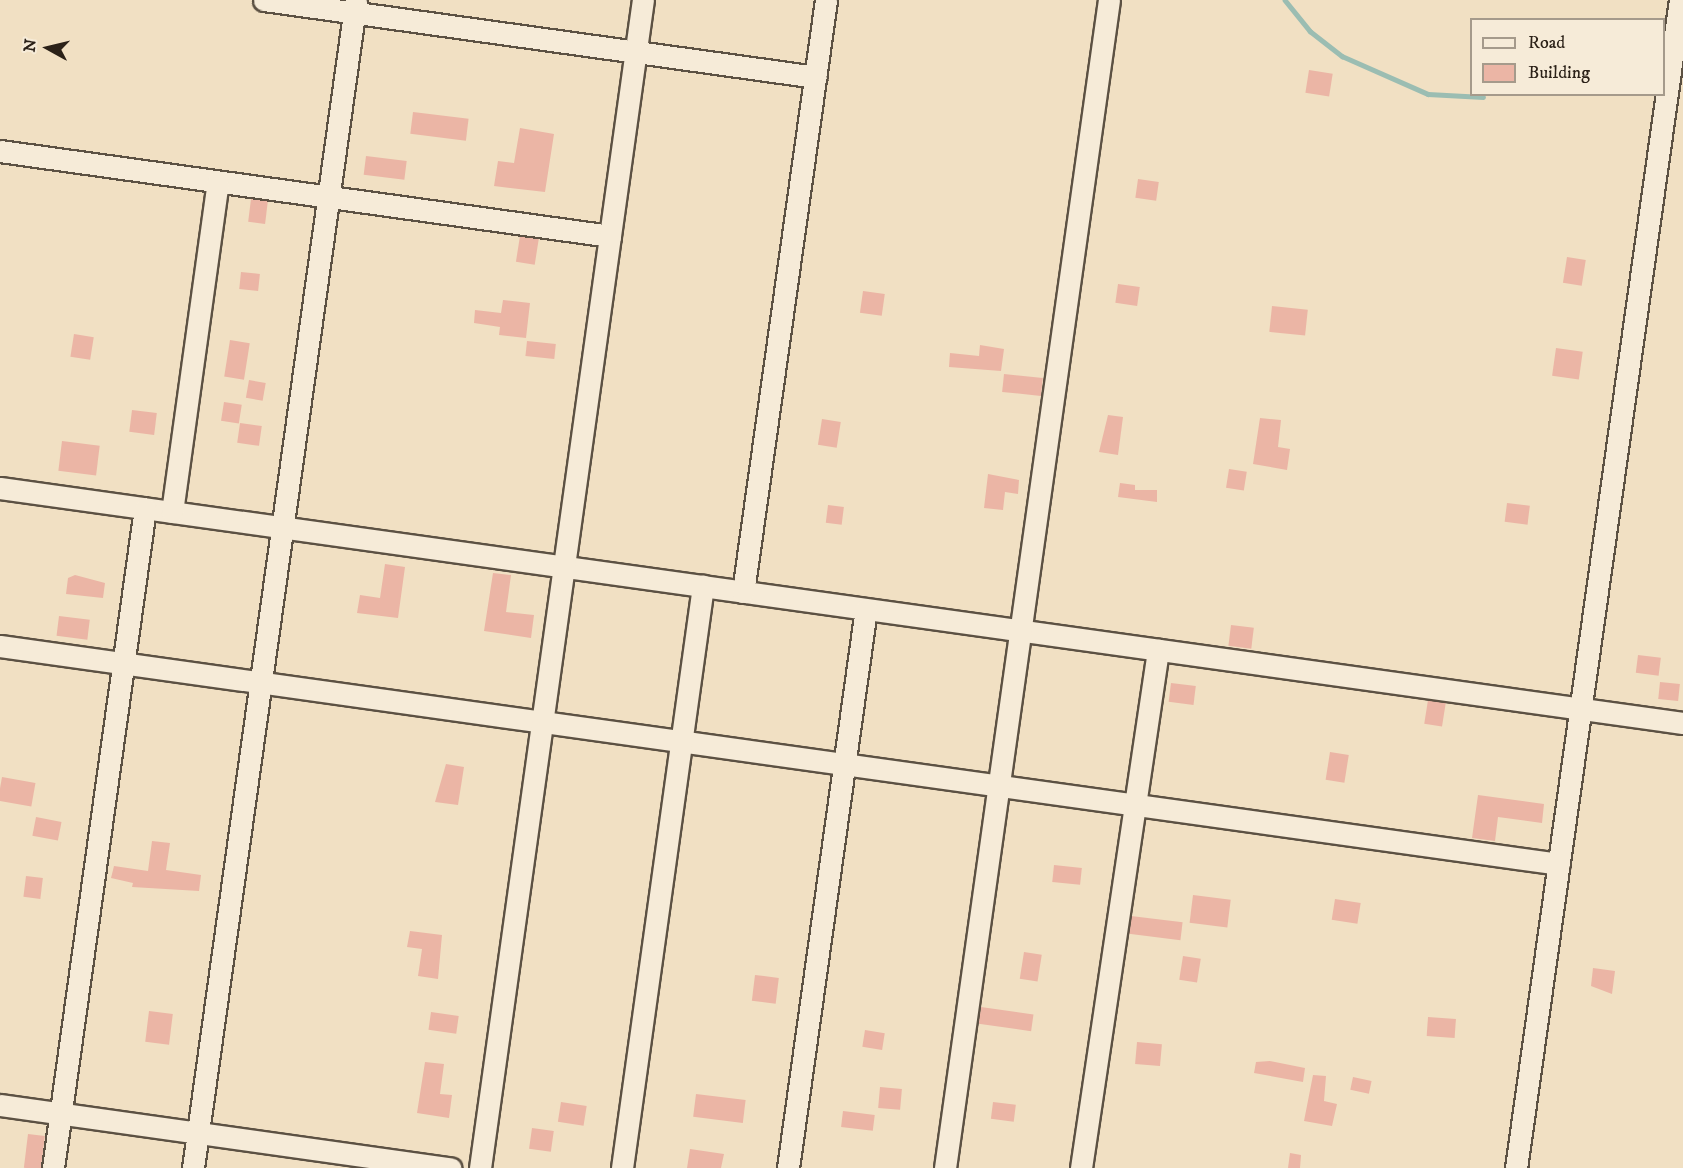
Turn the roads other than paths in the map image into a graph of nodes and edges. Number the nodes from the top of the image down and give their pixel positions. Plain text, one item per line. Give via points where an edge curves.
1 (264, 0) edge
2 (643, 0) edge
3 (826, 0) edge
4 (1108, 0) edge
5 (1680, 0) edge
6 (355, 6) edge
7 (636, 52) junction
8 (816, 77) junction
9 (0, 151) edge
10 (218, 182) junction
11 (329, 197) junction
12 (610, 236) junction
13 (0, 488) edge
14 (145, 508) junction
15 (172, 512) junction
16 (283, 528) junction
17 (564, 567) junction
18 (703, 586) junction
19 (743, 592) junction
20 (866, 609) junction
21 (1020, 631) junction
22 (0, 646) edge
23 (1158, 650) junction
24 (123, 663) junction
25 (261, 682) junction
26 (1581, 709) junction
27 (542, 722) junction
28 (1683, 723) edge
29 (681, 741) junction
30 (844, 764) junction
31 (999, 786) junction
32 (1135, 805) junction
33 (1559, 864) junction
34 (0, 1105) edge
35 (60, 1114) junction
36 (198, 1133) junction
37 (337, 1160) edge
38 (53, 1168) edge
39 (193, 1168) edge
40 (451, 1168) edge
41 (480, 1168) edge
42 (622, 1168) edge
43 (788, 1168) edge
44 (945, 1168) edge
45 (1082, 1168) edge
46 (1516, 1168) edge

1 - 6 street
2 - 7 street
3 - 8 street
4 - 21 street
5 - 26 street
6 - 7 street
6 - 11 street
7 - 8 street
7 - 12 street
8 - 19 street
9 - 10 street
10 - 11 street
10 - 15 street
11 - 12 street
11 - 16 street
12 - 17 street
13 - 14 street
14 - 15 street
14 - 24 street
15 - 16 street
16 - 17 street
16 - 25 street
17 - 18 street
17 - 27 street
18 - 19 street
18 - 29 street
19 - 20 street
20 - 21 street
20 - 30 street
21 - 23 street
21 - 31 street
22 - 24 street
23 - 26 street
23 - 32 street
24 - 25 street
24 - 35 street
25 - 27 street
25 - 36 street
26 - 28 street
26 - 33 street
27 - 29 street
27 - 41 street
29 - 30 street
29 - 42 street
30 - 31 street
30 - 43 street
31 - 32 street
31 - 44 street
32 - 33 street
32 - 45 street
33 - 46 street
34 - 35 street
35 - 36 street
35 - 38 street
36 - 37 street
36 - 39 street
37 - 40 street

